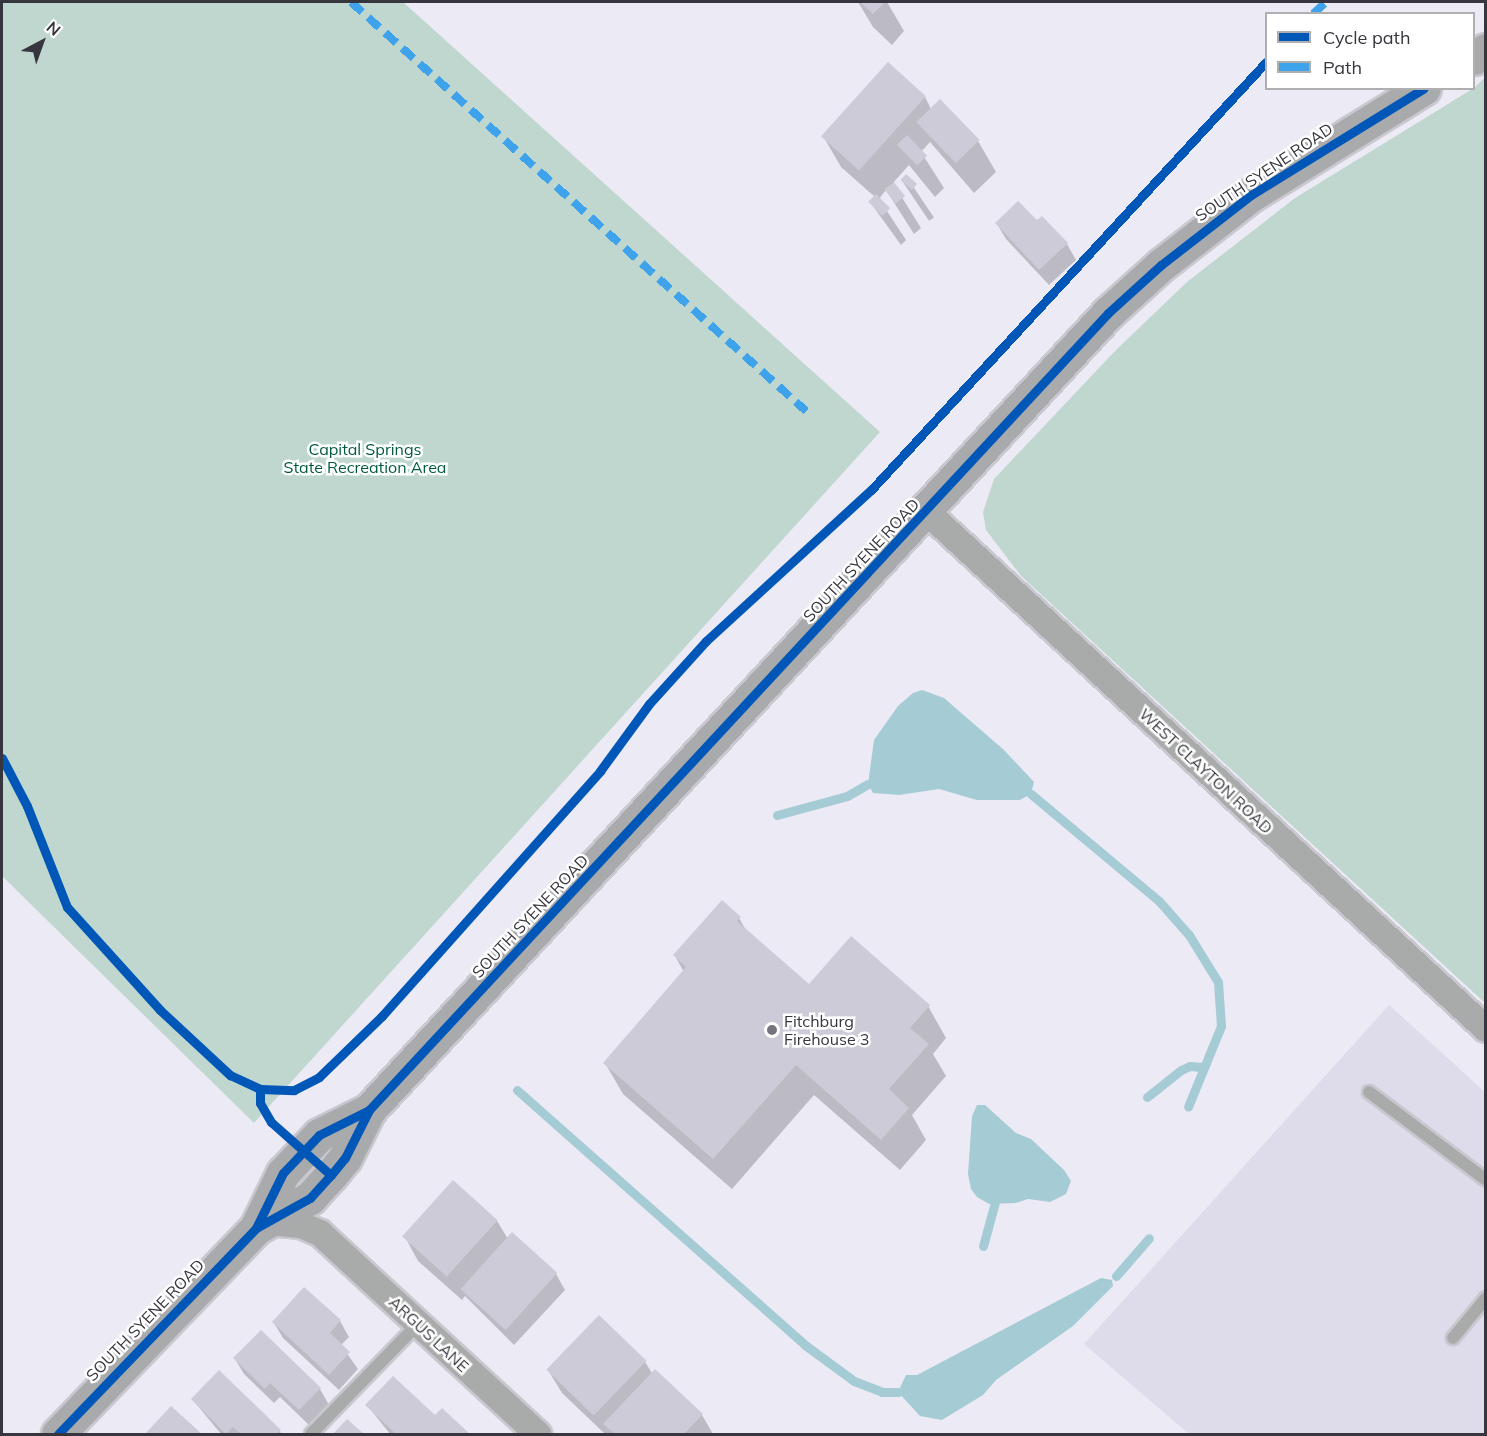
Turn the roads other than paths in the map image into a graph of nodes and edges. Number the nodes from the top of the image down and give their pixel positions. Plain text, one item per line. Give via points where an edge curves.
1 (1421, 90) edge
2 (927, 512) junction
3 (1485, 1029) edge
4 (1369, 1092) dead end
5 (369, 1110) junction
6 (1485, 1180) edge
7 (309, 1198) junction
8 (261, 1225) junction
9 (320, 1233) junction
10 (1485, 1299) edge
11 (418, 1324) junction
12 (1453, 1338) dead end
13 (58, 1434) edge
14 (311, 1434) edge
15 (538, 1434) edge

1 - 2 street, SOUTH SYENE ROAD via 1251,195 1161,265 1101,320
2 - 3 street, WEST CLAYTON ROAD
2 - 5 street, SOUTH SYENE ROAD
4 - 6 lane
5 - 7 street, SOUTH SYENE ROAD via 345,1158
5 - 8 street, SOUTH SYENE ROAD via 319,1135 283,1173
7 - 8 street, SOUTH SYENE ROAD
7 - 9 street, ARGUS LANE via 309,1211
8 - 9 street, ARGUS LANE via 302,1225
8 - 13 street, SOUTH SYENE ROAD
9 - 11 street, ARGUS LANE
10 - 12 lane
11 - 14 lane
11 - 15 street, ARGUS LANE

